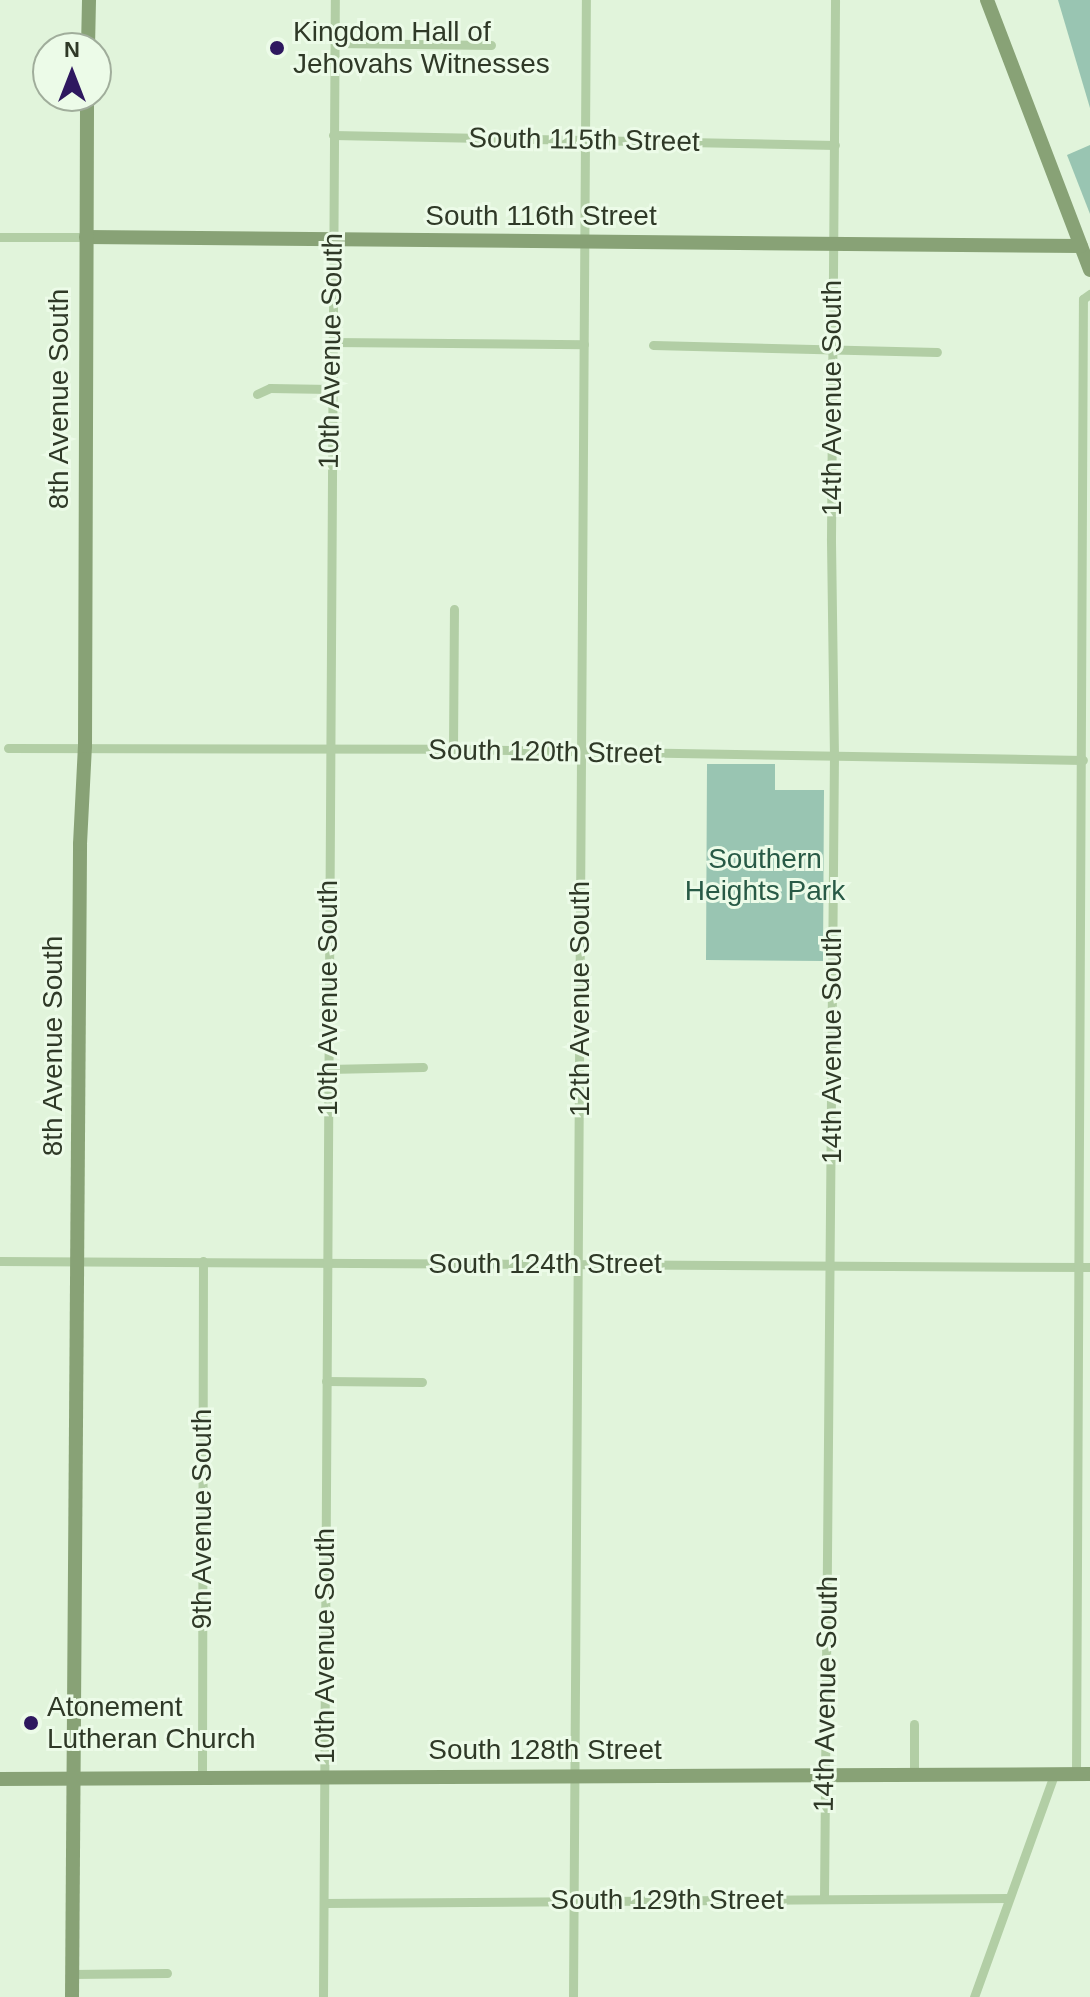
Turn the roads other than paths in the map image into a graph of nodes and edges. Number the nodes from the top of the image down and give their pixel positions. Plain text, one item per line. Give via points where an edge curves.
1 (89, 0) edge
2 (335, 0) edge
3 (586, 0) edge
4 (835, 0) edge
5 (987, 0) edge
6 (88, 32) edge
7 (335, 43) junction
8 (491, 45) dead end
9 (87, 112) edge
10 (333, 135) junction
11 (586, 140) junction
12 (835, 145) junction
13 (0, 237) edge
14 (86, 237) junction
15 (332, 240) junction
16 (584, 242) junction
17 (834, 245) junction
18 (1081, 246) junction
19 (1090, 270) edge
20 (1090, 294) edge
21 (331, 342) junction
22 (584, 344) junction
23 (653, 345) dead end
24 (831, 348) junction
25 (937, 352) dead end
26 (330, 389) junction
27 (257, 394) dead end
28 (454, 609) dead end
29 (85, 746) junction
30 (8, 748) dead end
31 (329, 749) junction
32 (453, 749) junction
33 (581, 753) junction
34 (834, 757) junction
35 (1083, 760) junction
36 (423, 1067) dead end
37 (328, 1069) junction
38 (0, 1261) edge
39 (77, 1261) junction
40 (203, 1261) junction
41 (327, 1263) junction
42 (578, 1264) junction
43 (830, 1266) junction
44 (1078, 1267) junction
45 (1090, 1267) edge
46 (326, 1381) junction
47 (422, 1382) dead end
48 (914, 1724) dead end
49 (1083, 1774) edge
50 (575, 1775) junction
51 (825, 1775) junction
52 (914, 1775) junction
53 (1054, 1775) junction
54 (202, 1777) junction
55 (324, 1777) junction
56 (0, 1779) edge
57 (74, 1779) junction
58 (1009, 1898) junction
59 (824, 1899) junction
60 (574, 1901) junction
61 (324, 1903) junction
62 (167, 1973) dead end
63 (72, 1974) junction
64 (72, 1997) edge
65 (323, 1997) edge
66 (573, 1997) edge
67 (974, 1997) edge

1 - 6 street
2 - 7 street, 10th Avenue South
3 - 11 street, 12th Avenue South
4 - 12 street, 14th Avenue South
5 - 18 street
7 - 8 street
7 - 10 street, 10th Avenue South
9 - 14 street, 8th Avenue South
10 - 11 street, South 115th Street
10 - 15 street, 10th Avenue South
11 - 12 street, South 115th Street
11 - 16 street, 12th Avenue South
12 - 17 street, 14th Avenue South
13 - 14 street, South 116th Street
14 - 15 street, South 116th Street
14 - 29 street, 8th Avenue South
15 - 16 street, South 116th Street
15 - 21 street, 10th Avenue South
16 - 17 street, South 116th Street
16 - 22 street, 12th Avenue South
17 - 18 street, South 116th Street
17 - 24 street, 14th Avenue South
18 - 19 street
20 - 35 street via 1083,299
21 - 22 street
21 - 26 street, 10th Avenue South
22 - 33 street, 12th Avenue South
23 - 24 street
24 - 25 street
24 - 34 street, 14th Avenue South
26 - 27 street via 270,388
26 - 31 street, 10th Avenue South
28 - 32 street
29 - 30 street, South 120th Street
29 - 31 street, South 120th Street
29 - 39 street, 8th Avenue South
31 - 32 street, South 120th Street
31 - 37 street, 10th Avenue South
32 - 33 street, South 120th Street
33 - 34 street, South 120th Street
33 - 42 street, 12th Avenue South
34 - 35 street, South 120th Street
34 - 43 street, 14th Avenue South
35 - 44 street
36 - 37 street
37 - 41 street, 10th Avenue South
38 - 39 street, South 124th Street
39 - 40 street, South 124th Street
39 - 57 street, 8th Avenue South
40 - 41 street, South 124th Street
40 - 54 street, 9th Avenue South
41 - 42 street, South 124th Street
41 - 46 street, 10th Avenue South
42 - 43 street, South 124th Street
42 - 50 street, 12th Avenue South
43 - 44 street, South 124th Street
43 - 51 street, 14th Avenue South
44 - 45 street, South 124th Street
44 - 49 street
46 - 47 street
46 - 55 street, 10th Avenue South
48 - 52 street
49 - 53 street, South 128th Street
50 - 51 street, South 128th Street
50 - 55 street, South 128th Street
50 - 60 street, 12th Avenue South
51 - 52 street, South 128th Street
51 - 59 street, 14th Avenue South
52 - 53 street, South 128th Street
53 - 58 street
54 - 55 street, South 128th Street
54 - 57 street, South 128th Street
55 - 61 street, 10th Avenue South
56 - 57 street, South 128th Street
57 - 63 street, 8th Avenue South
58 - 59 street, South 129th Street
58 - 67 street
59 - 60 street, South 129th Street
60 - 61 street, South 129th Street
60 - 66 street, 12th Avenue South
61 - 65 street, 10th Avenue South
62 - 63 street
63 - 64 street, 8th Avenue South

